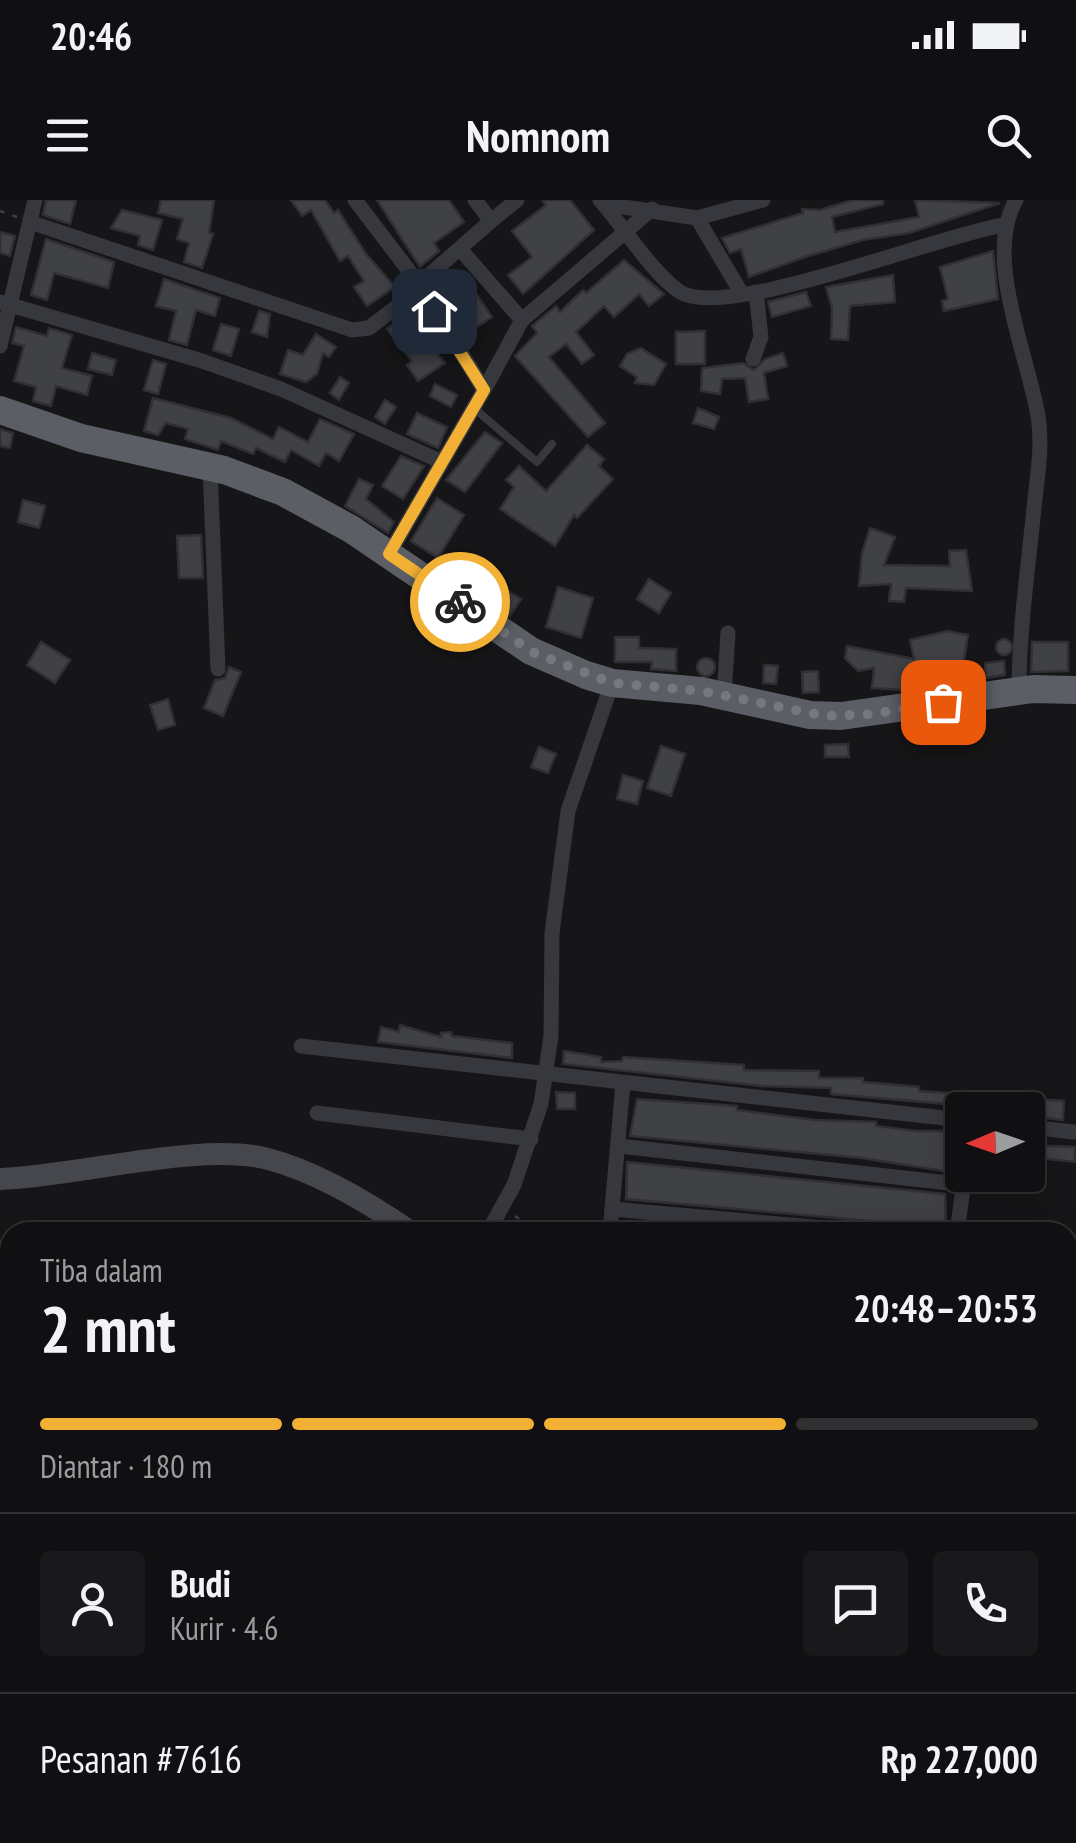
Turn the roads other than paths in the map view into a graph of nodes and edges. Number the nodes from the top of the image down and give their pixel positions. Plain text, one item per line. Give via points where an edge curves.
1 (35, 200) edge
2 (355, 200) edge
3 (475, 200) edge
4 (517, 200) edge
5 (763, 200) edge
6 (1016, 200) edge
7 (602, 202) edge
8 (652, 208) junction
9 (687, 211) edge
10 (492, 221) junction
11 (30, 222) junction
12 (1004, 224) junction
13 (626, 229) junction
14 (460, 250) junction
15 (420, 286) junction
16 (749, 293) junction
17 (5, 304) edge
18 (522, 320) junction
19 (0, 346) edge
20 (753, 360) dead end
21 (484, 390) junction
22 (475, 409) junction
23 (0, 410) edge
24 (552, 444) dead end
25 (442, 462) junction
26 (210, 467) junction
27 (389, 554) junction
28 (728, 633) dead end
29 (218, 669) dead end
30 (612, 683) junction
31 (1076, 690) edge
32 (1019, 691) junction
33 (724, 696) junction
34 (301, 1046) dead end
35 (547, 1073) junction
36 (623, 1083) junction
37 (318, 1114) dead end
38 (945, 1118) edge
39 (1045, 1129) edge
40 (1074, 1132) edge
41 (531, 1139) junction
42 (619, 1146) junction
43 (945, 1176) edge
44 (0, 1179) edge
45 (966, 1192) edge
46 (612, 1209) junction
47 (397, 1222) edge
48 (493, 1222) edge
49 (611, 1222) edge
50 (757, 1222) edge
51 (959, 1222) edge

1 - 11 street
2 - 15 street
3 - 10 street
4 - 10 street
5 - 9 street
6 - 12 street
7 - 8 street
7 - 13 street
8 - 9 street
8 - 13 street
9 - 16 street
10 - 14 street
11 - 15 street via 352,330 374,325
11 - 17 street
12 - 16 street
12 - 32 street via 1006,275 1040,434
13 - 16 street via 678,291 704,300
13 - 18 street
14 - 15 street
14 - 18 street
15 - 21 street
16 - 20 street via 761,337
17 - 19 street
17 - 25 street via 265,384
18 - 21 street
21 - 22 street
22 - 24 lane via 537,462
22 - 25 street
23 - 26 highway via 81,438
25 - 27 street
26 - 27 highway via 306,502
26 - 29 street
27 - 30 highway via 532,652
28 - 33 street
30 - 33 highway
30 - 35 street via 565,828 552,933
31 - 32 highway
32 - 33 highway via 841,716
34 - 35 street
35 - 36 street
35 - 41 street
36 - 38 street
36 - 42 street
37 - 41 street
39 - 40 street
41 - 48 street
42 - 43 street
42 - 46 street
44 - 47 main road via 201,1156 253,1157 301,1171
45 - 51 street
46 - 49 street
46 - 50 street

